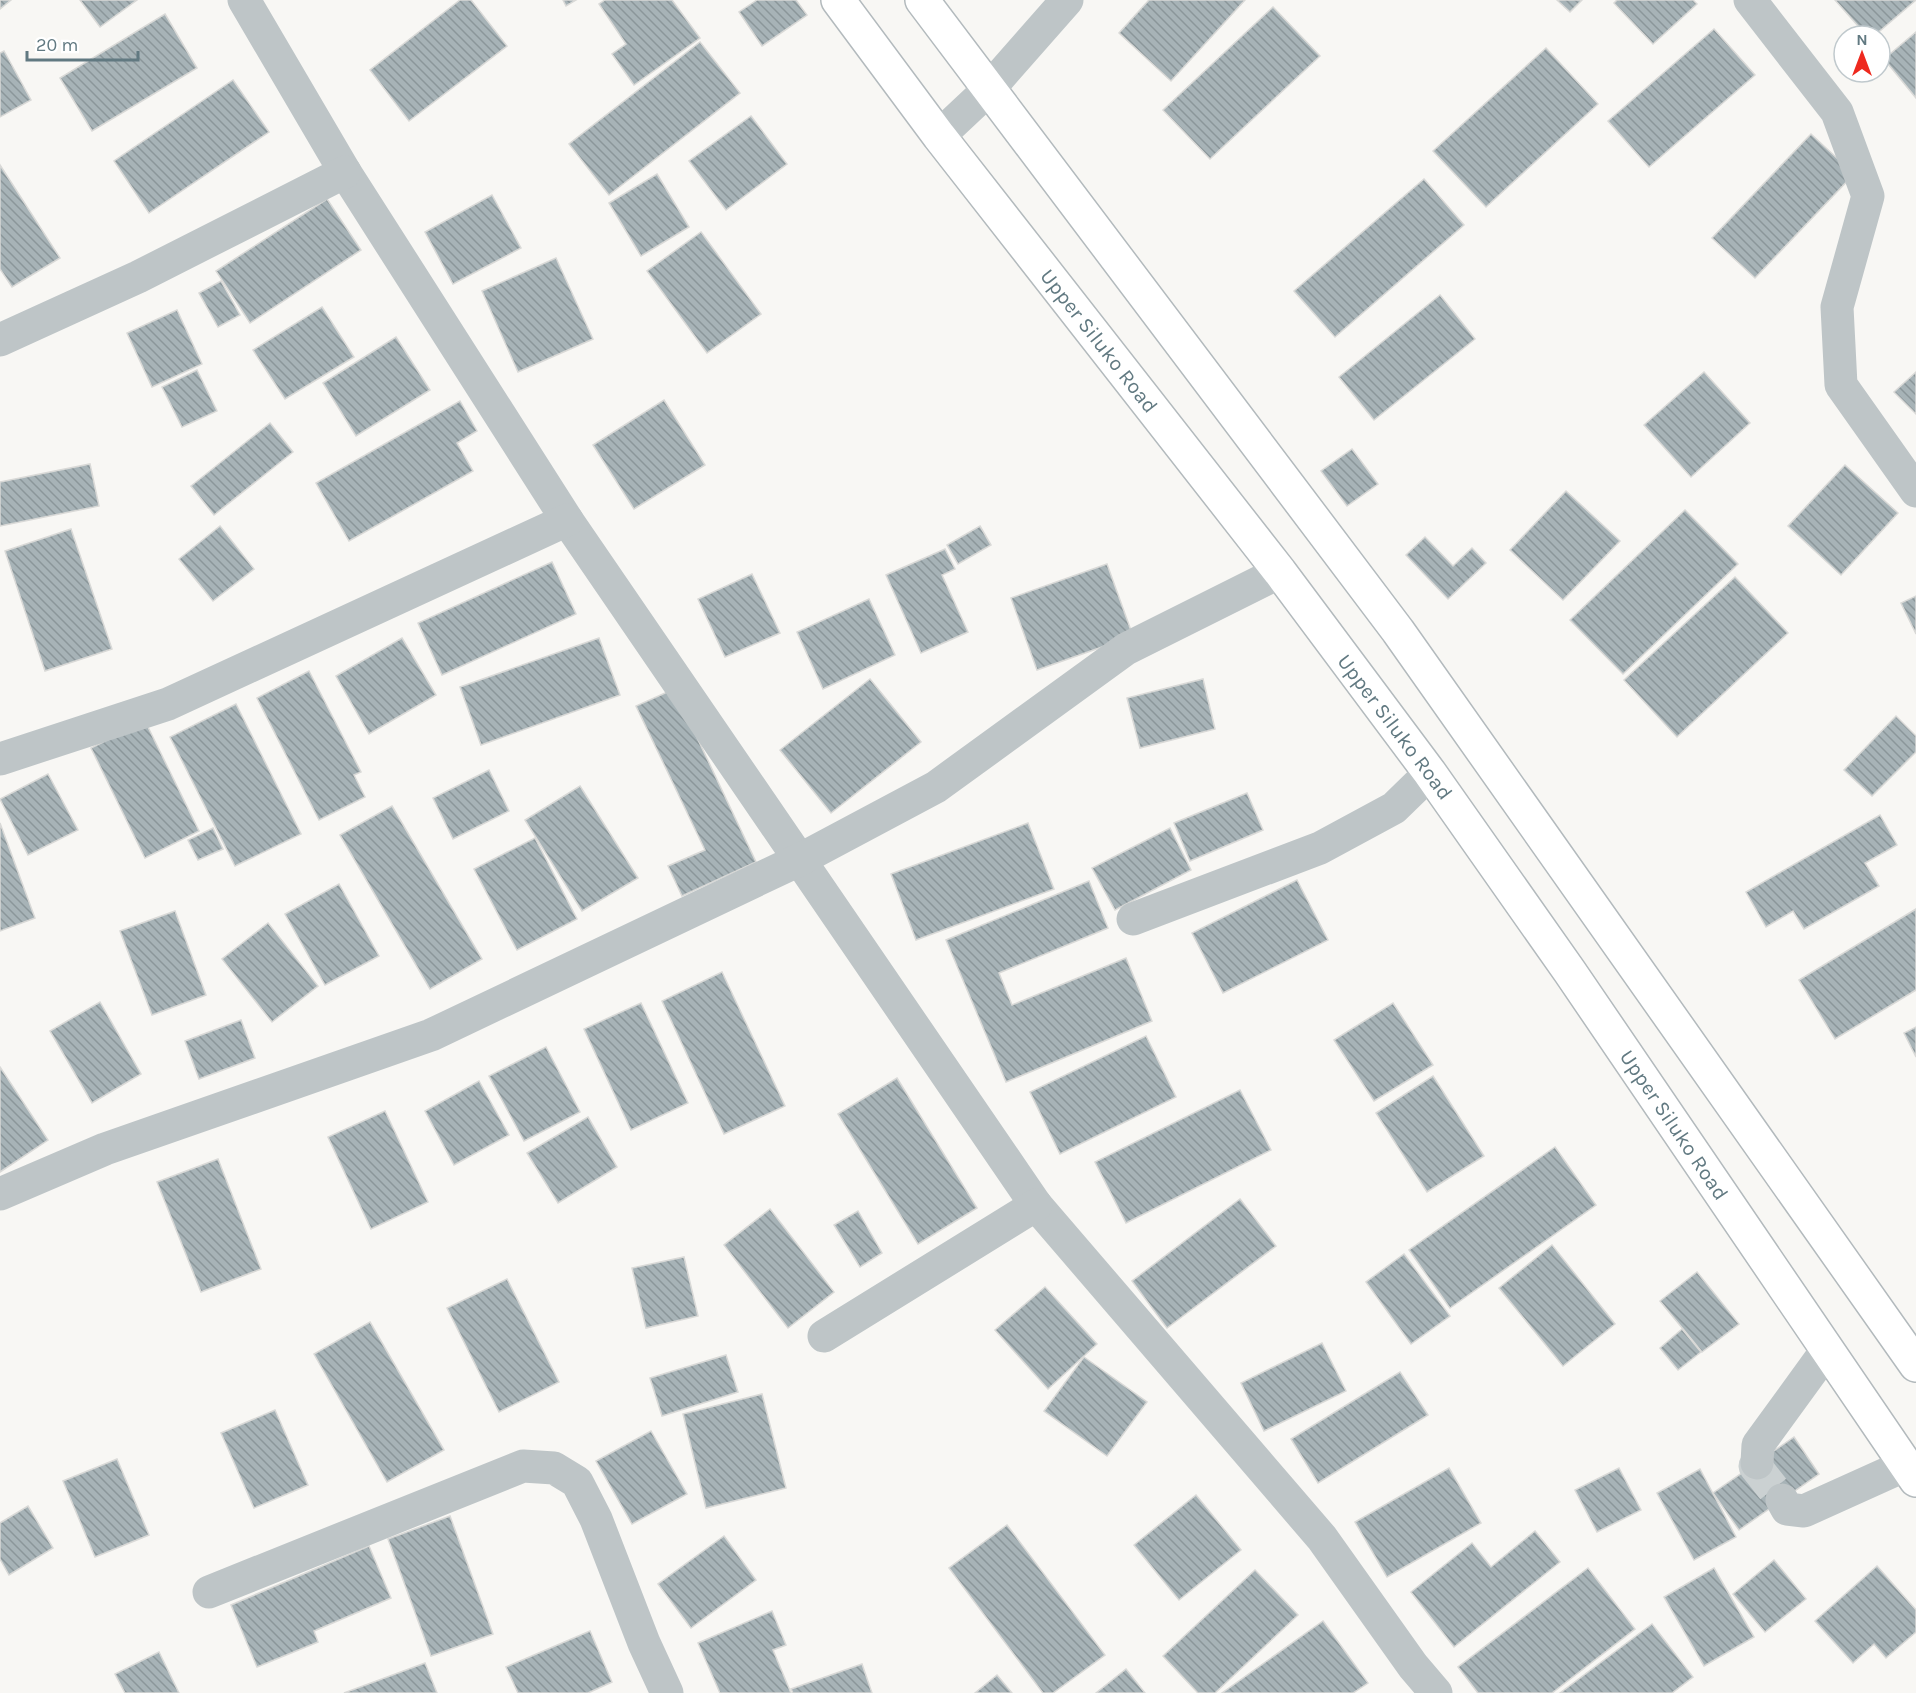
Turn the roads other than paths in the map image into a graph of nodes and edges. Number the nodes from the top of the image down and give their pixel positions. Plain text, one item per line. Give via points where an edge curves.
1 (244, 0) edge
2 (838, 0) edge
3 (922, 0) edge
4 (1067, 0) edge
5 (1750, 0) edge
6 (988, 90) junction
7 (939, 136) junction
8 (345, 172) junction
9 (0, 340) edge
10 (1916, 491) edge
11 (567, 520) junction
12 (1280, 572) junction
13 (0, 759) edge
14 (1430, 773) junction
15 (799, 860) junction
16 (1133, 919) dead end
17 (0, 1194) edge
18 (1036, 1205) junction
19 (824, 1336) dead end
20 (1827, 1350) junction
21 (1916, 1365) edge
22 (1756, 1463) dead end
23 (1911, 1472) edge
24 (1782, 1500) tunnel mouth
25 (209, 1592) dead end
26 (668, 1693) edge
27 (1436, 1693) edge

1 - 8 street
2 - 7 main road, Upper Siluko Road
3 - 6 main road
4 - 6 street
5 - 10 street via 1837,112 1868,196 1837,307 1841,385
6 - 7 street
6 - 21 main road via 1398,631
7 - 12 main road, Upper Siluko Road
8 - 9 street via 138,277
8 - 11 street
11 - 13 street via 168,704
11 - 15 street
12 - 14 main road, Upper Siluko Road
12 - 15 street via 1126,649 936,787
14 - 16 street via 1394,808 1320,848
14 - 20 main road, Upper Siluko Road
15 - 17 street via 431,1035 105,1149
15 - 18 street
18 - 19 street
18 - 27 street via 1322,1538
20 - 22 street via 1758,1445
20 - 23 main road, Upper Siluko Road
23 - 24 street via 1804,1511 1787,1509
25 - 26 street via 523,1466 554,1468 577,1482 596,1519 644,1644

